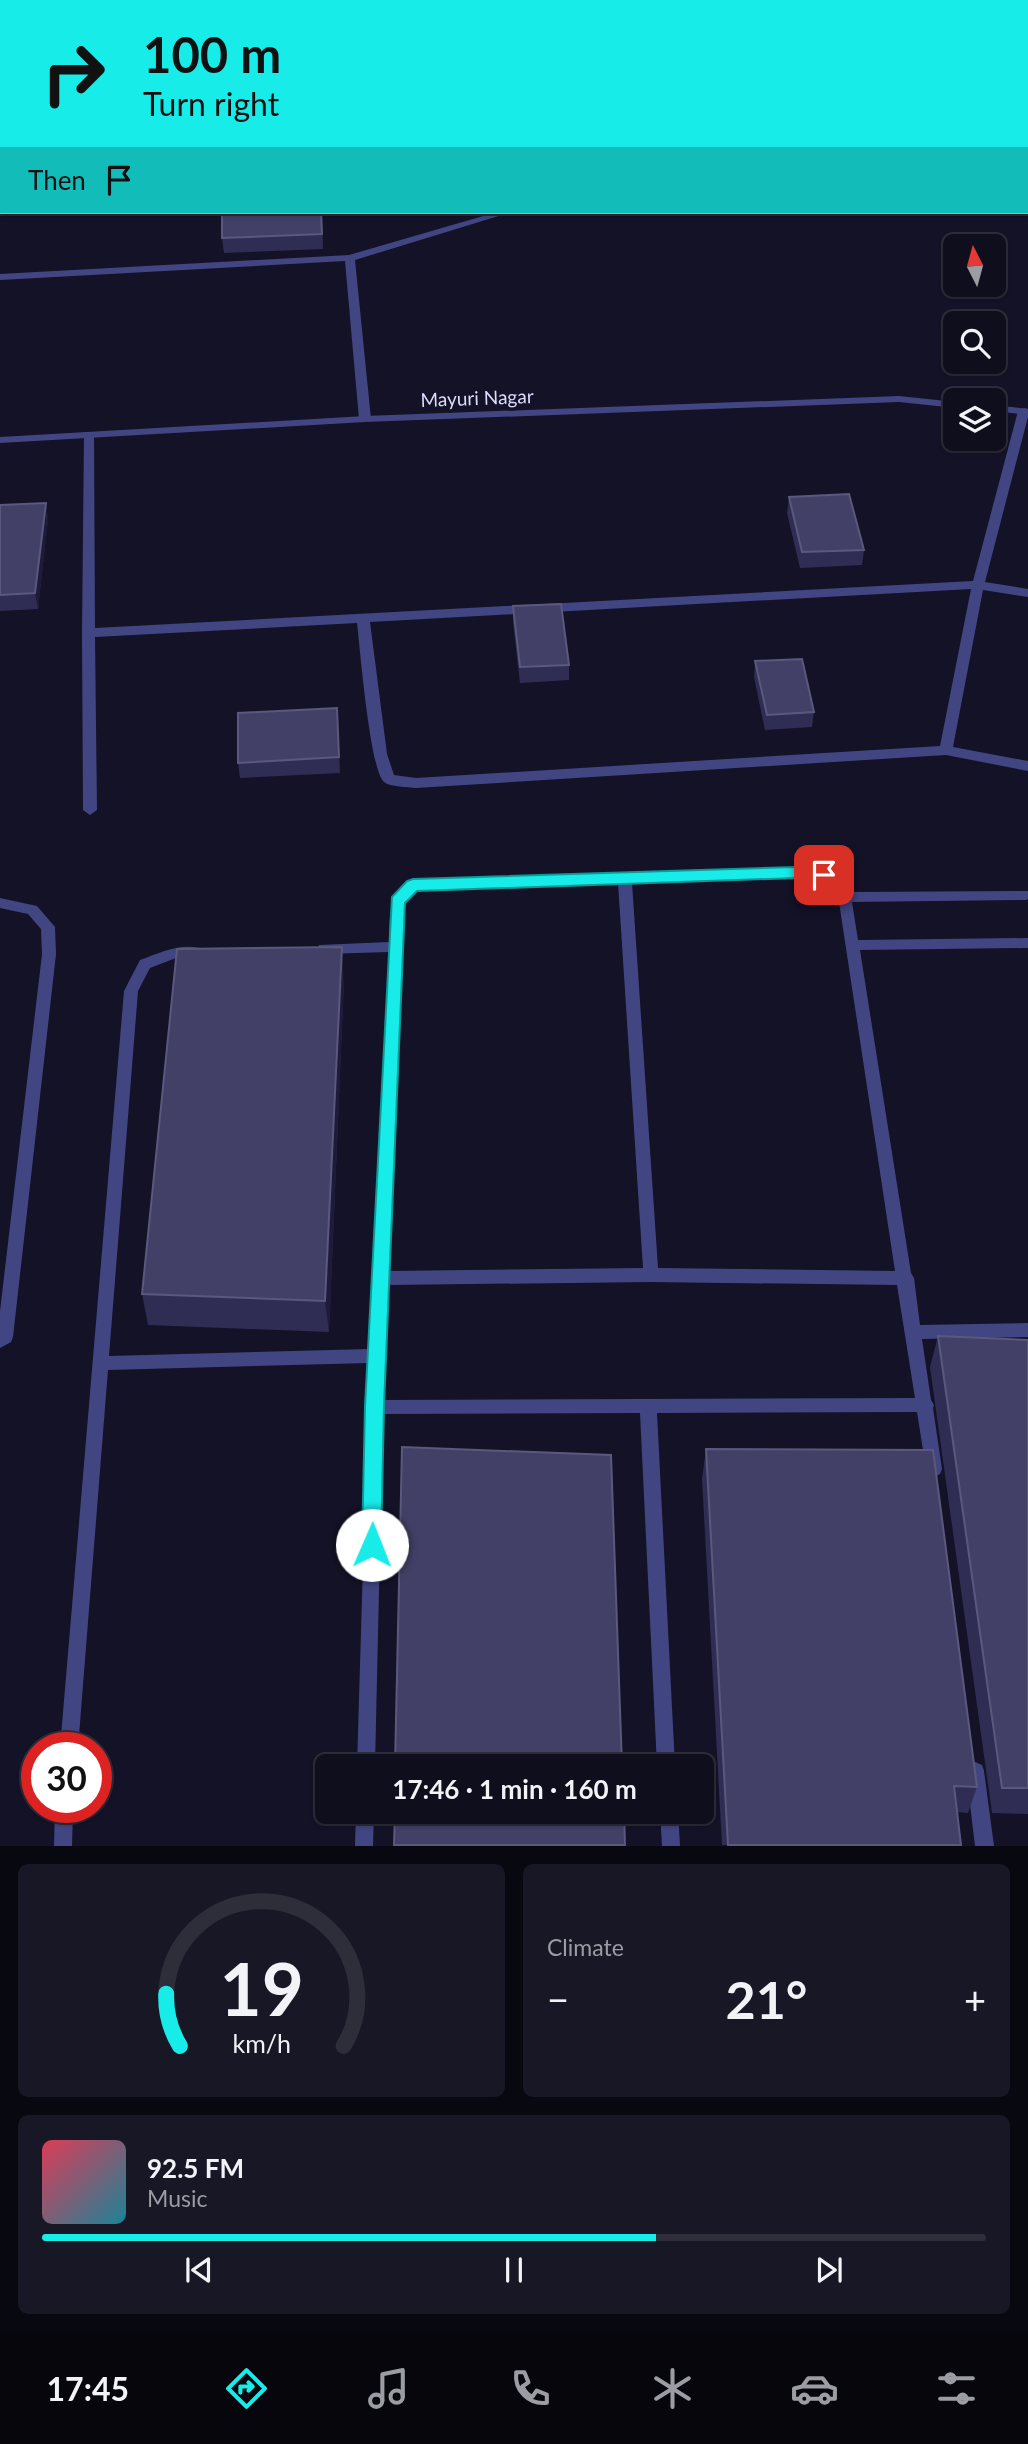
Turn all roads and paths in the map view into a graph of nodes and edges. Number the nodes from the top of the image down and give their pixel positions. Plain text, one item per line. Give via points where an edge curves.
1 (500, 214) edge
2 (349, 258) junction
3 (0, 277) edge
4 (943, 404) edge
5 (1006, 410) edge
6 (1026, 412) edge
7 (365, 419) junction
8 (88, 434) junction
9 (0, 440) edge
10 (978, 585) junction
11 (1028, 593) edge
12 (363, 618) junction
13 (88, 633) junction
14 (946, 750) junction
15 (1028, 766) edge
16 (90, 810) dead end
17 (625, 878) junction
18 (1026, 895) edge
19 (845, 897) junction
20 (0, 903) edge
21 (1028, 943) edge
22 (852, 945) junction
23 (395, 947) junction
24 (313, 949) edge
25 (216, 952) edge
26 (651, 1275) junction
27 (381, 1278) junction
28 (906, 1278) junction
29 (1028, 1330) edge
30 (914, 1332) junction
31 (0, 1341) edge
32 (377, 1356) junction
33 (101, 1363) junction
34 (926, 1405) junction
35 (375, 1406) junction
36 (648, 1406) junction
37 (937, 1488) edge
38 (70, 1732) edge
39 (972, 1749) edge
40 (366, 1754) edge
41 (665, 1754) edge
42 (64, 1823) edge
43 (365, 1824) edge
44 (670, 1824) edge
45 (63, 1846) edge
46 (364, 1846) edge
47 (671, 1846) edge
48 (985, 1846) edge

1 - 2 street
2 - 3 street
2 - 7 street
4 - 7 street, Mayuri Nagar via 899,399
5 - 6 street
6 - 10 street
7 - 8 street, Mayuri Nagar
8 - 9 street, Mayuri Nagar
8 - 13 street
10 - 11 street
10 - 12 street
10 - 14 street
12 - 13 street
12 - 14 street via 380,754 389,779 416,783
13 - 16 street
14 - 15 street
17 - 19 street via 810,873 844,886
17 - 23 street via 413,885 398,901
17 - 26 street
18 - 19 street
19 - 22 street
20 - 31 street via 32,910 48,927 49,954 5,1337
21 - 22 street
22 - 28 street
23 - 24 street
23 - 27 street
25 - 33 street via 175,953 145,964 131,991
26 - 27 street
26 - 28 street
27 - 32 street
28 - 30 street
29 - 30 street
30 - 34 street
32 - 33 street
32 - 35 street
33 - 38 street
34 - 36 street
34 - 37 street
35 - 36 street
35 - 40 street
36 - 41 street
39 - 48 street
42 - 45 street
43 - 46 street
44 - 47 street

